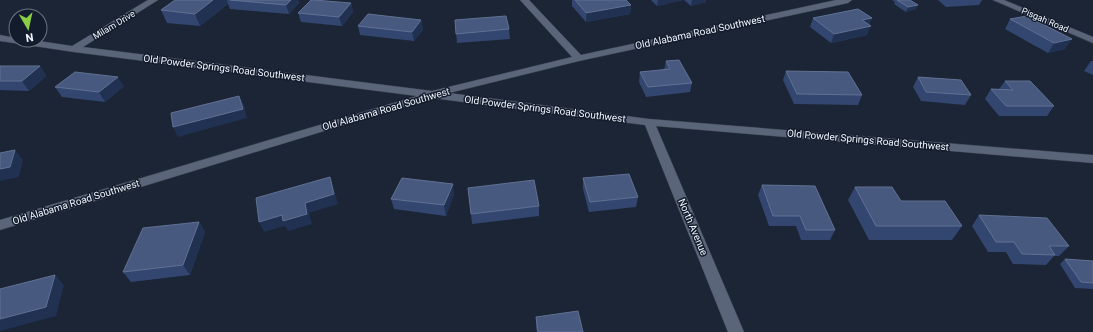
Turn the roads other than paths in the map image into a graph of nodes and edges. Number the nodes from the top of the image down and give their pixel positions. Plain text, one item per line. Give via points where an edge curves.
1 (154, 0) edge
2 (524, 0) edge
3 (848, 0) edge
4 (997, 0) edge
5 (0, 38) edge
6 (1093, 40) edge
7 (74, 49) junction
8 (579, 58) junction
9 (430, 95) junction
10 (649, 122) junction
11 (1093, 159) edge
12 (0, 225) edge
13 (736, 332) edge

1 - 7 street, Milam Drive
2 - 8 street
3 - 8 street, Old Alabama Road Southwest
4 - 6 street, Pisgah Road
5 - 7 street, Old Powder Springs Road Southwest
7 - 9 street, Old Powder Springs Road Southwest
8 - 9 street, Old Alabama Road Southwest
9 - 10 street, Old Powder Springs Road Southwest
9 - 12 street, Old Alabama Road Southwest
10 - 11 street, Old Powder Springs Road Southwest
10 - 13 street, North Avenue

